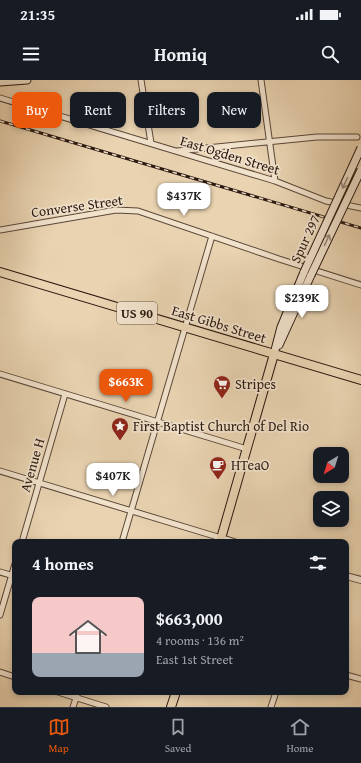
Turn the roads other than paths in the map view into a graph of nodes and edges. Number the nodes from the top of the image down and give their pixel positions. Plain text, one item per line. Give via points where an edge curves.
1 (27, 80) edge
2 (141, 80) edge
3 (261, 80) edge
4 (0, 82) edge
5 (0, 98) edge
6 (357, 137) dead end
7 (269, 142) junction
8 (151, 143) junction
9 (361, 148) edge
10 (174, 151) junction
11 (361, 170) edge
12 (275, 181) junction
13 (361, 208) edge
14 (0, 230) edge
15 (212, 236) junction
16 (0, 272) edge
17 (307, 274) junction
18 (361, 285) edge
19 (185, 327) junction
20 (274, 354) junction
21 (0, 374) edge
22 (361, 380) edge
23 (65, 394) junction
24 (157, 422) junction
25 (247, 449) junction
26 (0, 471) edge
27 (39, 483) junction
28 (131, 511) junction
29 (23, 539) edge
30 (123, 539) edge
31 (217, 539) edge
32 (220, 539) edge
33 (0, 572) edge
34 (12, 576) edge
35 (349, 577) edge
36 (12, 579) edge
37 (361, 580) edge
38 (0, 615) edge
39 (0, 672) edge
40 (12, 676) edge
41 (349, 676) edge
42 (361, 679) edge
43 (67, 695) edge
44 (77, 695) edge
45 (175, 695) edge
46 (275, 695) edge
47 (76, 698) junction
48 (73, 707) edge
49 (106, 707) edge
50 (171, 707) edge
51 (272, 707) edge

1 - 4 main road
2 - 8 street
3 - 7 street
5 - 8 street, East Ogden Street
6 - 7 street via 317,137
7 - 10 street
7 - 12 street
8 - 10 street, East Ogden Street
9 -> 17 main road, Spur 297, bridge
10 - 12 street, East Ogden Street
17 -> 11 main road, Spur 297, bridge
12 - 13 street, East Ogden Street via 326,201
14 - 15 street, Converse Street via 127,210 144,213
15 - 18 street, Converse Street
15 - 19 street
16 - 19 main road, East Gibbs Street / US 90
17 - 20 main road, Spur 297 via 280,327
19 - 20 main road, East Gibbs Street / US 90
19 - 24 street
20 - 22 main road, East Gibbs Street
20 - 25 main road
21 - 23 street
23 - 24 street
23 - 27 street, Avenue H
24 - 25 street
24 - 28 street
25 - 32 main road
26 - 27 street
27 - 28 street
27 - 29 street, Avenue H
28 - 30 street
28 - 31 street
33 - 34 street
35 - 37 street
36 - 38 street
39 - 40 street
41 - 42 street
43 - 47 street
44 - 47 street
45 - 50 main road
46 - 51 street
47 - 48 street
47 - 49 street

